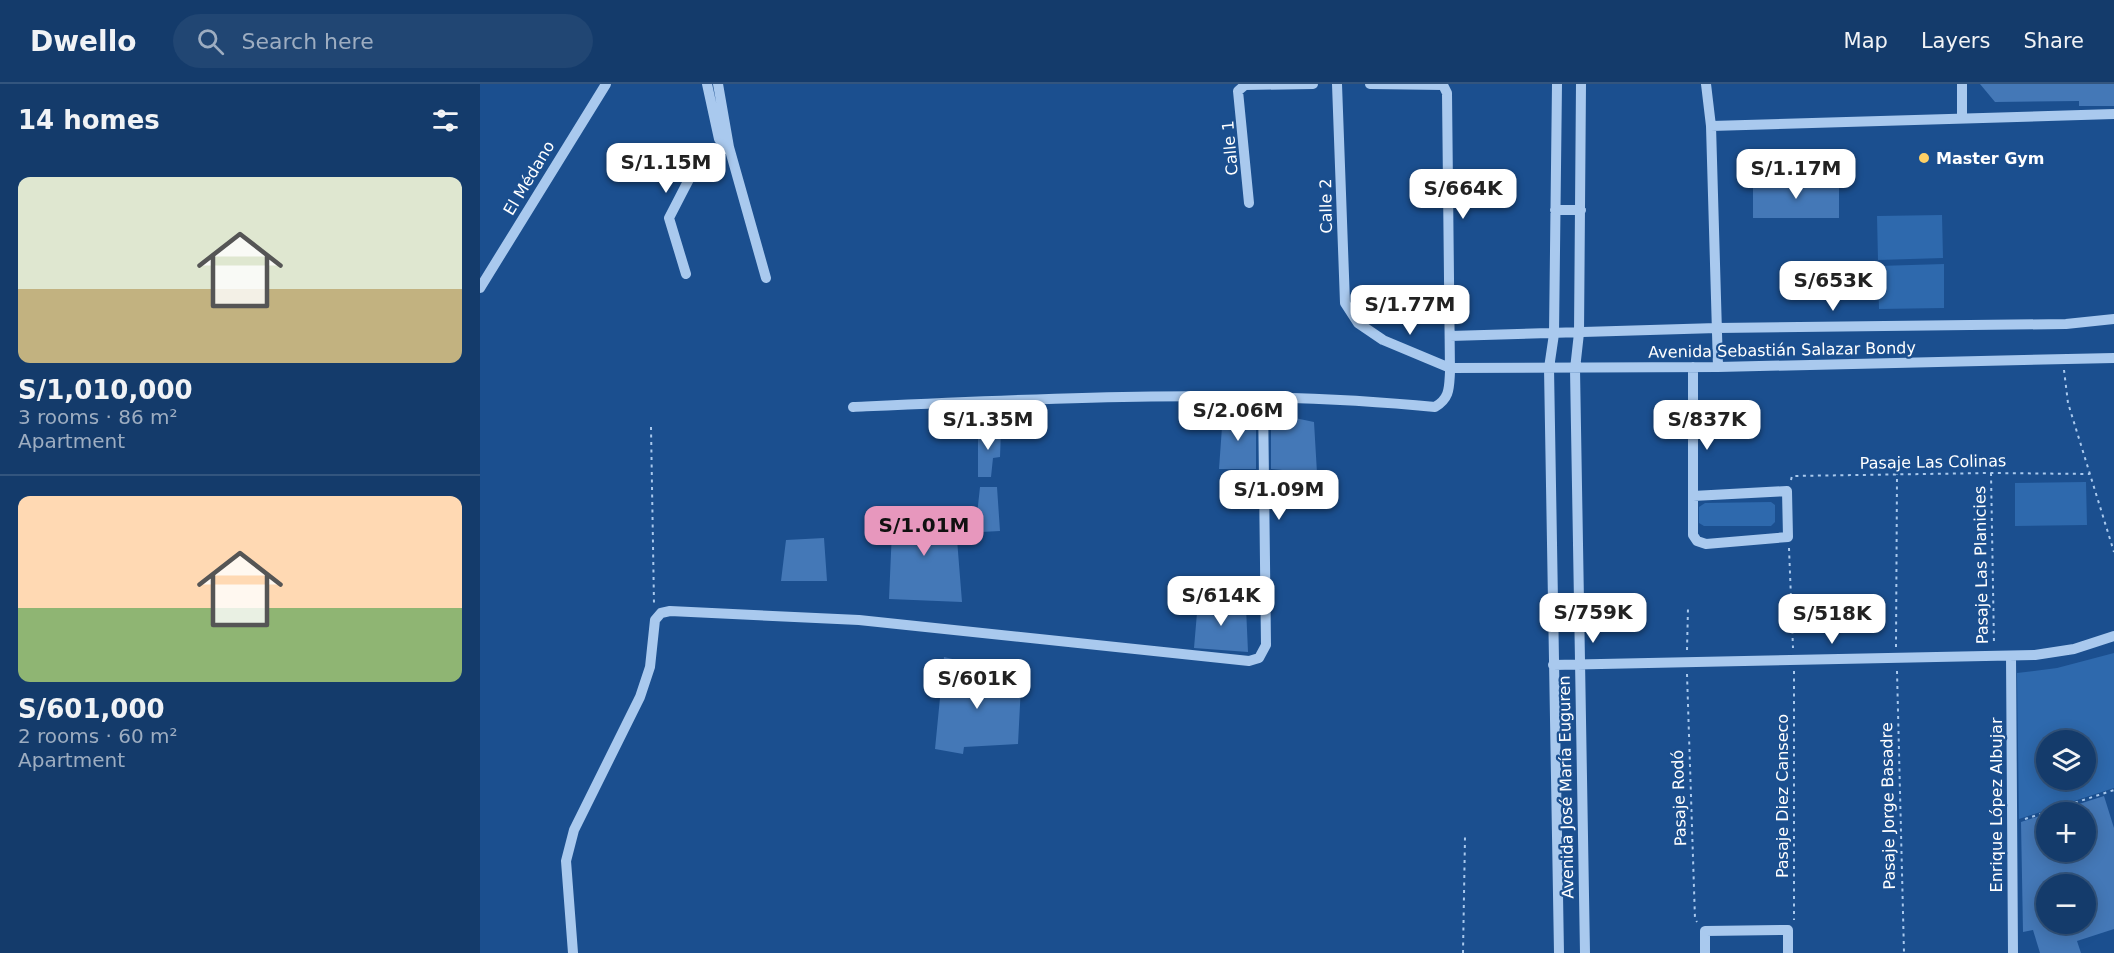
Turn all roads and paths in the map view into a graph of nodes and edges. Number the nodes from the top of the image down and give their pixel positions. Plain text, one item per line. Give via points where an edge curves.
1 (606, 84) edge
2 (707, 84) edge
3 (718, 84) edge
4 (1313, 84) edge
5 (1337, 84) edge
6 (1370, 84) edge
7 (1557, 84) edge
8 (1581, 84) edge
9 (1706, 84) edge
10 (1962, 84) edge
11 (1443, 85) edge
12 (2114, 114) edge
13 (1962, 118) junction
14 (1711, 126) junction
15 (729, 147) junction
16 (1249, 202) dead end
17 (1555, 210) junction
18 (1581, 210) junction
19 (686, 274) dead end
20 (766, 278) dead end
21 (480, 288) edge
22 (2114, 319) edge
23 (1717, 328) junction
24 (1580, 333) junction
25 (1554, 334) junction
26 (1450, 336) junction
27 (2114, 358) edge
28 (2063, 360) junction
29 (1692, 367) junction
30 (1718, 367) junction
31 (1450, 368) junction
32 (1549, 368) junction
33 (1575, 369) junction
34 (1263, 398) junction
35 (853, 407) dead end
36 (651, 428) dead end
37 (1991, 473) junction
38 (1897, 474) junction
39 (2090, 474) junction
40 (1787, 491) junction
41 (1693, 496) junction
42 (1788, 537) junction
43 (2114, 552) edge
44 (1688, 608) dead end
45 (657, 616) junction
46 (2114, 636) edge
47 (2011, 656) junction
48 (1994, 657) junction
49 (1896, 658) junction
50 (1794, 660) junction
51 (1687, 661) junction
52 (1579, 664) junction
53 (1553, 665) junction
54 (2114, 790) edge
55 (2010, 824) junction
56 (1465, 837) dead end
57 (1788, 930) junction
58 (1705, 931) junction
59 (573, 953) edge
60 (1463, 953) edge
61 (1559, 953) edge
62 (1585, 953) edge
63 (1705, 953) edge
64 (1788, 953) edge
65 (1904, 953) edge
66 (2013, 953) edge

1 - 21 street, El Médano
2 - 15 street via 719,139
3 - 15 street
4 - 16 street, Calle 1 via 1245,85 1239,91
5 - 31 street, Calle 2 via 1343,293 1349,312 1383,340
6 - 11 street
7 - 17 street, Avenida José María Euguren
8 - 18 street, Avenida José María Euguren
9 - 14 street
10 - 13 street
11 - 26 street via 1448,97
12 - 13 street
13 - 14 street
14 - 23 street
15 - 19 street via 700,158 669,218
15 - 20 street
17 - 18 street
17 - 25 street, Avenida José María Euguren
18 - 24 street, Avenida José María Euguren
22 - 23 street, Avenida Sebastián Salazar Bondy via 2066,324
23 - 24 street, Avenida Sebastián Salazar Bondy
23 - 30 street
24 - 25 street, Avenida Sebastián Salazar Bondy
24 - 33 street, Avenida José María Euguren
25 - 26 street, Avenida Sebastián Salazar Bondy
25 - 32 street, Avenida José María Euguren
26 - 31 street
27 - 28 street, Avenida Sebastián Salazar Bondy
28 - 30 street, Avenida Sebastián Salazar Bondy
28 - 39 path via 2068,403
29 - 30 street, Avenida Sebastián Salazar Bondy
29 - 33 street, Avenida Sebastián Salazar Bondy
29 - 41 street
31 - 32 street, Avenida Sebastián Salazar Bondy
31 - 34 street via 1448,396 1435,406 1347,398
32 - 33 street, Avenida Sebastián Salazar Bondy
32 - 53 street, Avenida José María Euguren
33 - 52 street, Avenida José María Euguren
34 - 35 street via 1013,399
34 - 45 street via 1266,645 1259,658 1236,661 859,620 670,610
36 - 45 path via 653,598
37 - 38 path, Pasaje Las Colinas
37 - 39 path, Pasaje Las Colinas
37 - 48 path, Pasaje Las Planicies
38 - 40 path, Pasaje Las Colinas via 1792,476
38 - 49 path, Pasaje Jorge Basadre
39 - 43 path
40 - 41 street
40 - 42 street
41 - 42 street via 1693,535 1697,542
42 - 50 path, Pasaje Diez Canseco
44 - 51 path, Pasaje Rodó
45 - 59 street via 650,667 640,697 574,830 566,861
46 - 47 street via 2074,649
47 - 48 street
47 - 55 street, Enrique López Albujar
48 - 49 street
49 - 50 street
49 - 65 path, Pasaje Jorge Basadre
50 - 51 street
50 - 57 path, Pasaje Diez Canseco via 1795,919
51 - 52 street
51 - 58 path, Pasaje Rodó via 1695,919
52 - 53 street
52 - 62 street, Avenida José María Euguren
53 - 61 street, Avenida José María Euguren
54 - 55 path
55 - 66 street, Enrique López Albujar
56 - 60 path
57 - 58 street
57 - 64 street
58 - 63 street

